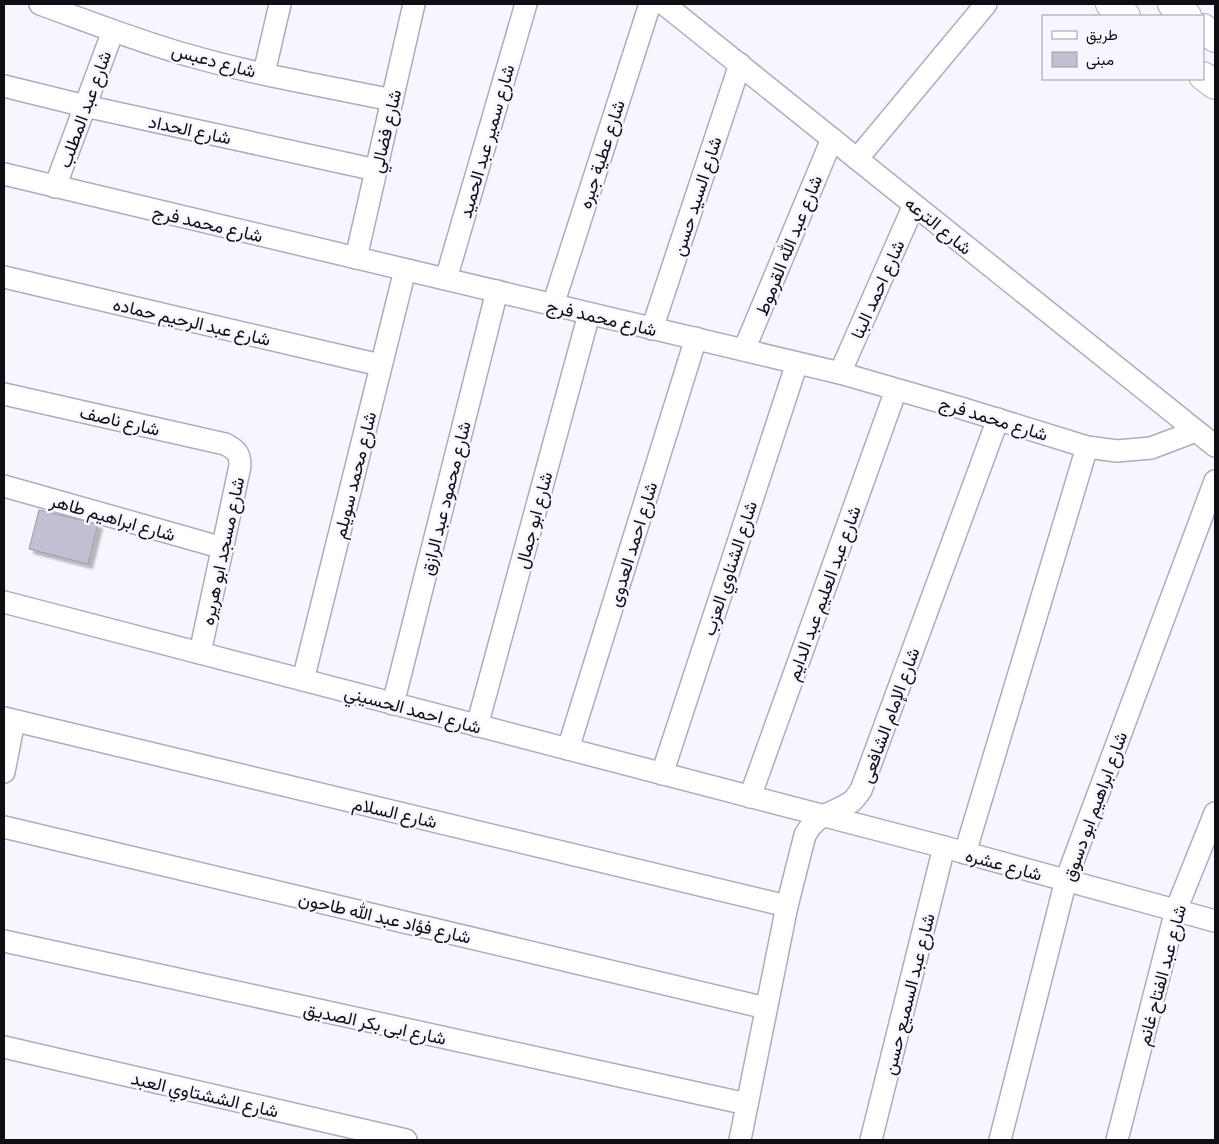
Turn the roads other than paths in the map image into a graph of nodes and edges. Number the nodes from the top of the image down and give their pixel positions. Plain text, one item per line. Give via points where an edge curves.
1 (40, 4) edge
2 (280, 4) edge
3 (414, 4) edge
4 (526, 4) edge
5 (650, 4) edge
6 (664, 4) edge
7 (986, 4) edge
8 (1110, 4) edge
9 (1172, 4) edge
10 (1125, 15) edge
11 (1187, 15) edge
12 (1204, 29) edge
13 (113, 31) junction
14 (1215, 38) edge
15 (740, 64) junction
16 (264, 73) junction
17 (1204, 77) edge
18 (1215, 85) edge
19 (4, 86) edge
20 (392, 100) junction
21 (85, 106) junction
22 (832, 139) junction
23 (857, 159) junction
24 (376, 170) junction
25 (4, 174) edge
26 (55, 187) junction
27 (914, 205) junction
28 (356, 258) junction
29 (405, 270) junction
30 (4, 278) edge
31 (446, 279) junction
32 (497, 291) junction
33 (553, 305) junction
34 (589, 314) junction
35 (652, 329) junction
36 (696, 338) junction
37 (744, 350) junction
38 (797, 363) junction
39 (380, 365) junction
40 (840, 373) junction
41 (896, 390) junction
42 (4, 394) edge
43 (998, 419) junction
44 (1196, 431) junction
45 (1215, 446) edge
46 (1087, 447) junction
47 (236, 450) joint
48 (1215, 481) edge
49 (4, 486) edge
50 (223, 548) junction
51 (4, 602) edge
52 (200, 653) junction
53 (303, 680) junction
54 (393, 704) junction
55 (9, 720) edge
56 (477, 726) junction
57 (568, 749) junction
58 (4, 772) edge
59 (662, 774) junction
60 (750, 797) junction
61 (1215, 813) edge
62 (822, 816) junction
63 (4, 827) edge
64 (944, 847) junction
65 (965, 853) junction
66 (1066, 880) junction
67 (787, 906) junction
68 (1176, 910) junction
69 (1215, 921) edge
70 (4, 942) edge
71 (766, 1008) junction
72 (4, 1047) edge
73 (747, 1104) junction
74 (406, 1140) edge
75 (740, 1140) edge
76 (871, 1140) edge
77 (1000, 1140) edge
78 (1117, 1140) edge

1 - 13 street, شارع دعبس
2 - 16 street
3 - 20 street, شارع فضالي
4 - 31 street, شارع سمير عبد الحميد
5 - 33 street, شارع عطية جبره
6 - 15 street, شارع الترعه
7 - 23 street
8 - 10 main road
9 - 11 main road
12 - 14 main road
13 - 16 street, شارع دعبس via 191,56
13 - 21 street, شارع عبد المطلب
15 - 22 street, شارع الترعه
15 - 35 street, شارع السيد حسن
16 - 20 street, شارع دعبس
17 - 18 main road
19 - 21 street, شارع الحداد
20 - 24 street, شارع فضالي
21 - 24 street, شارع الحداد
21 - 26 street, شارع عبد المطلب
22 - 23 street, شارع الترعه
22 - 37 street, شارع عبد الله القرموط
23 - 27 street, شارع الترعه
24 - 28 street, شارع فضالي
25 - 26 street, شارع محمد فرج
26 - 28 street, شارع محمد فرج
27 - 40 street, شارع احمد البنا
27 - 44 street, شارع الترعه
28 - 29 street, شارع محمد فرج
29 - 31 street, شارع محمد فرج
29 - 39 street, شارع محمد سويلم
30 - 39 street, شارع عبد الرحيم حماده
31 - 32 street, شارع محمد فرج
32 - 33 street, شارع محمد فرج
32 - 54 street, شارع محمود عبد الرازق
33 - 34 street, شارع محمد فرج
34 - 35 street, شارع محمد فرج
34 - 56 street, شارع ابو جمال
35 - 36 street, شارع محمد فرج
36 - 37 street, شارع محمد فرج
36 - 57 street, شارع احمد العدوى
37 - 38 street, شارع محمد فرج
38 - 40 street, شارع محمد فرج
38 - 59 street, شارع الشناوي العزب
39 - 53 street, شارع محمد سويلم
40 - 41 street, شارع محمد فرج
41 - 43 street, شارع محمد فرج
41 - 60 street, شارع عبد العليم عبد الدايم
42 - 47 street, شارع ناصف via 226,444
43 - 46 street, شارع محمد فرج
43 - 62 street, شارع الإمام الشافعى via 862,790 852,802
44 - 45 street, شارع الترعه
44 - 46 street, شارع محمد فرج via 1151,448 1117,451
46 - 65 street
47 - 50 street, شارع مسجد ابو هريره via 240,466
48 - 66 street, شارع ابراهيم ابو دسوق
49 - 50 street, شارع ابراهيم طاهر
50 - 52 street, شارع مسجد ابو هريره
51 - 52 street, شارع احمد الحسيني
52 - 53 street, شارع احمد الحسيني
53 - 54 street, شارع احمد الحسيني
54 - 56 street, شارع احمد الحسيني
55 - 58 street
55 - 67 street, شارع السلام
56 - 57 street, شارع احمد الحسيني
57 - 59 street, شارع احمد الحسيني
59 - 60 street, شارع احمد الحسيني
60 - 62 street, شارع احمد الحسيني
61 - 68 street, شارع عبد الفتاح غانم
62 - 64 street, شارع عشره
62 - 67 street, شارع الإمام الشافعى via 811,824 805,835
63 - 71 street, شارع فؤاد عبد الله طاحون
64 - 65 street, شارع عشره
64 - 76 street, شارع عبد السميع حسن
65 - 66 street, شارع عشره
66 - 68 street, شارع عشره
66 - 77 street, شارع ابراهيم ابو دسوق
67 - 71 street, شارع الإمام الشافعى
68 - 69 street, شارع عشره
68 - 78 street, شارع عبد الفتاح غانم
70 - 73 street, شارع ابى بكر الصديق
71 - 73 street, شارع الإمام الشافعى
72 - 74 street, شارع الششتاوي العبد
73 - 75 street, شارع الإمام الشافعى

